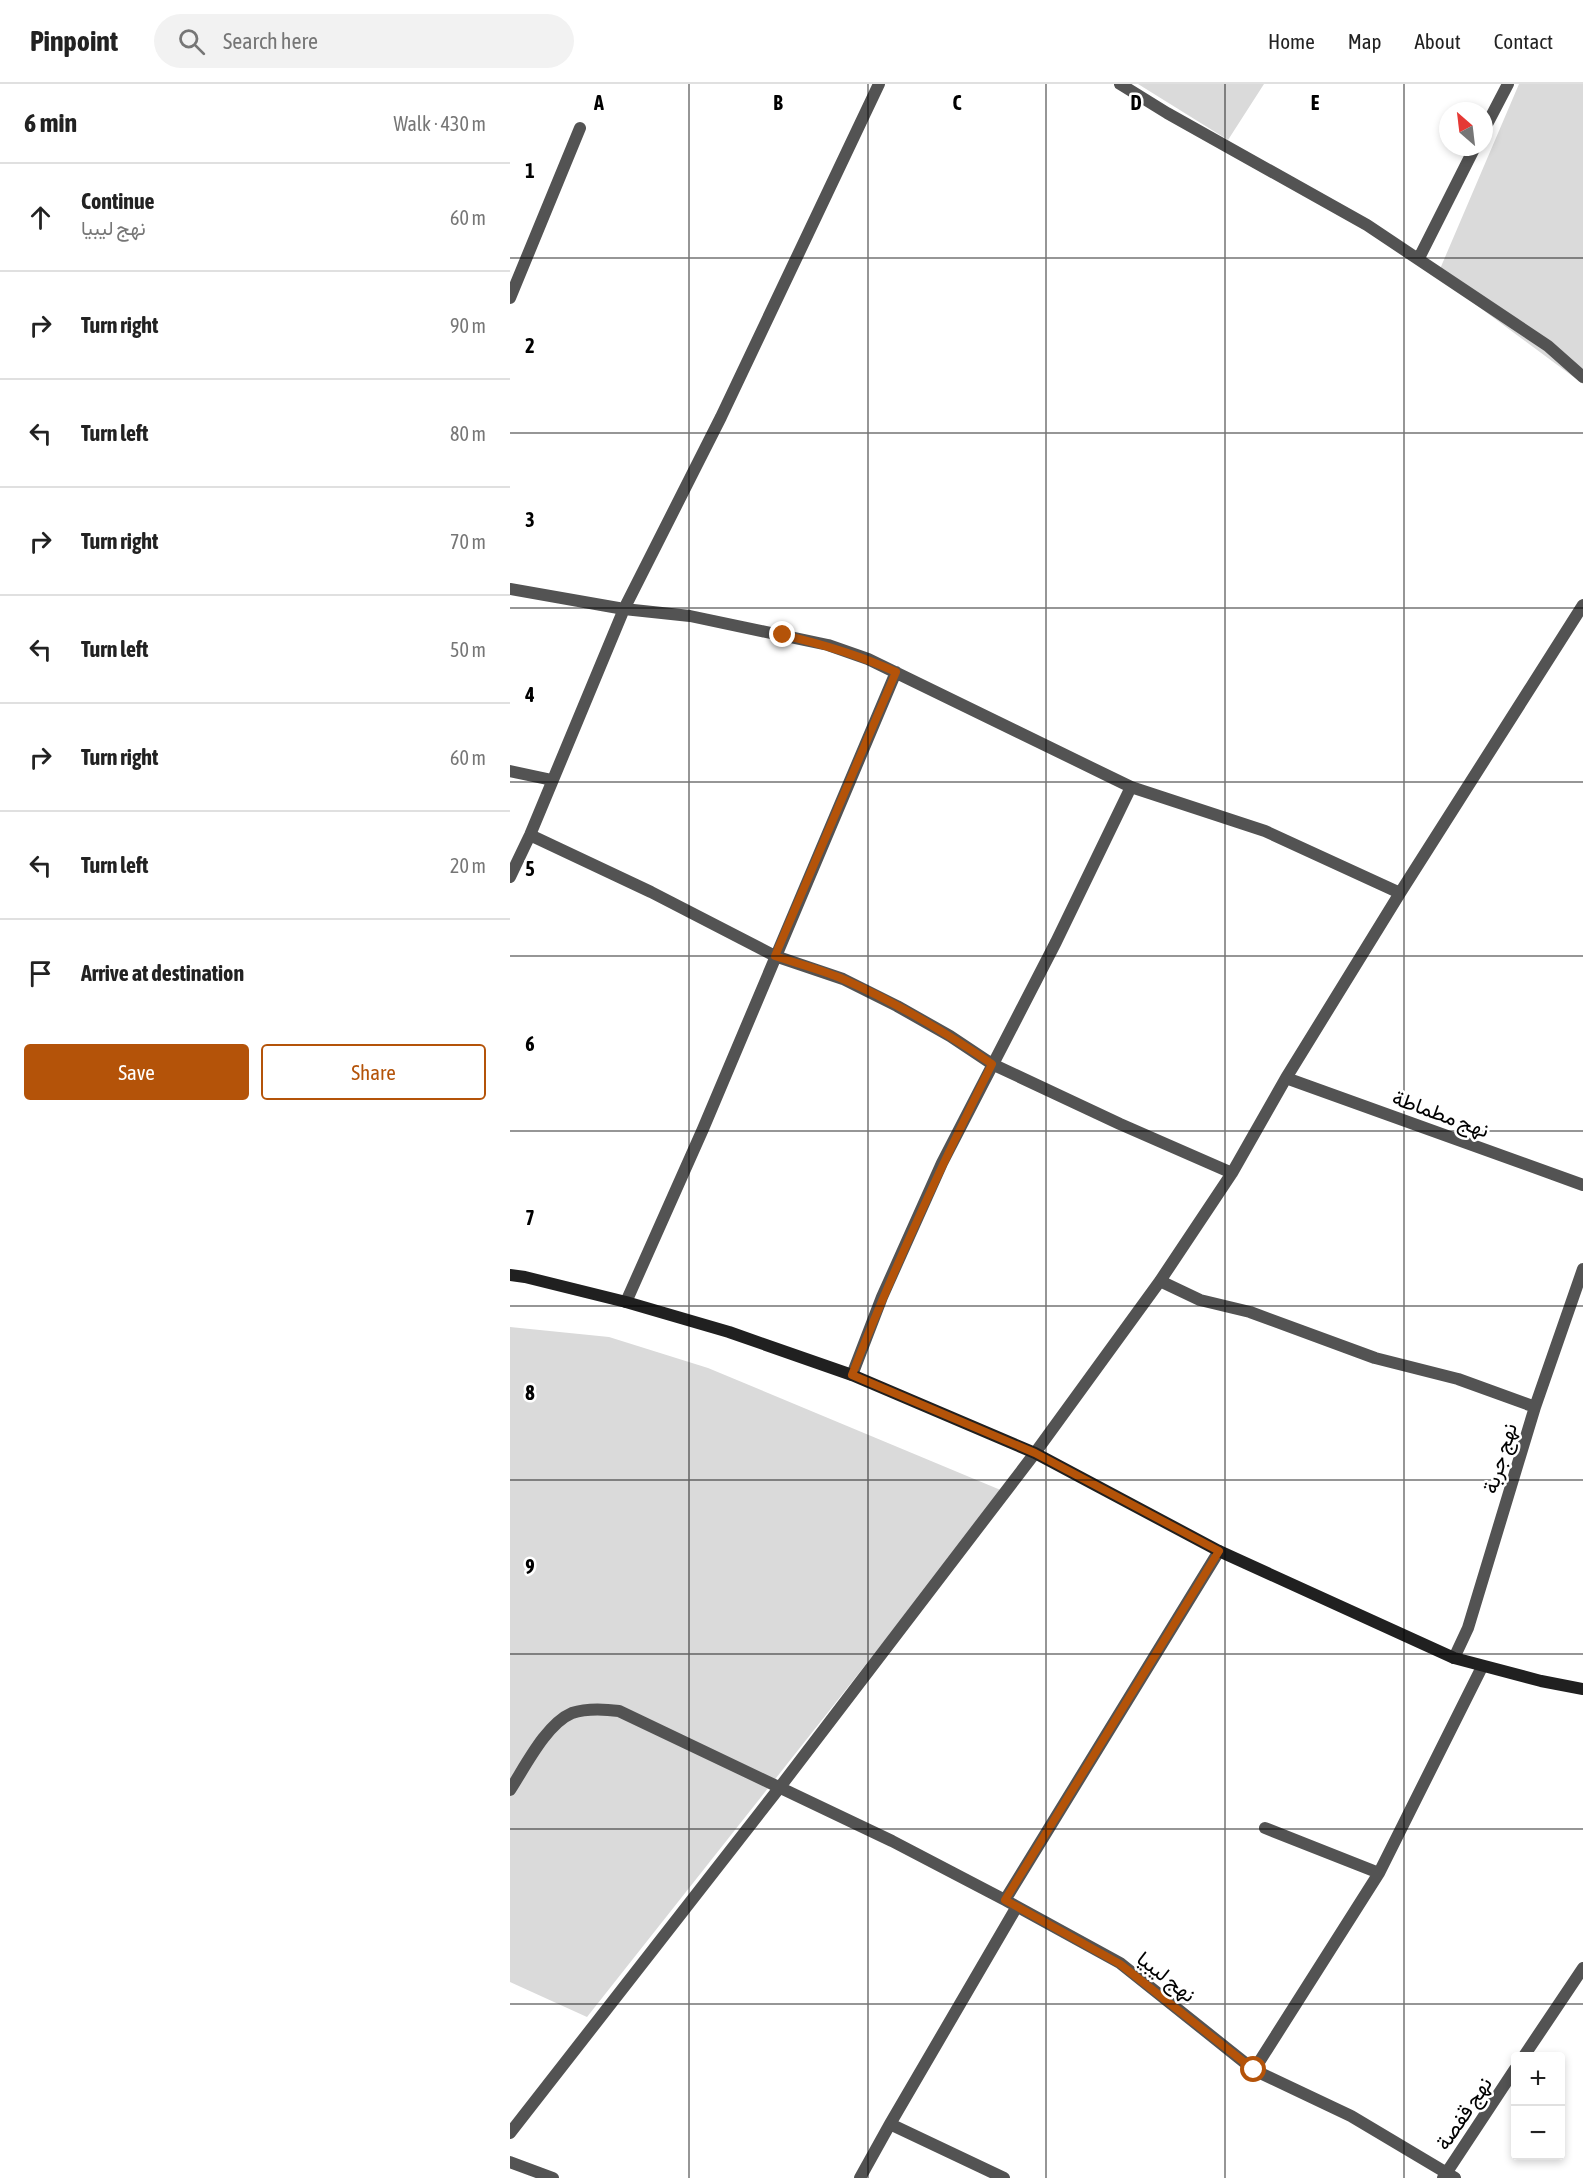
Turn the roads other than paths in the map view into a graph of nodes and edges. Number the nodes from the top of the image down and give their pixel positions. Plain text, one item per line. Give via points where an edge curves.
1 (879, 84) edge
2 (1120, 84) edge
3 (1508, 84) edge
4 (1493, 113) edge
5 (580, 128) dead end
6 (1470, 156) edge
7 (1419, 258) junction
8 (510, 298) edge
9 (1583, 377) edge
10 (510, 589) edge
11 (1583, 605) edge
12 (624, 609) junction
13 (896, 672) junction
14 (510, 771) edge
15 (552, 780) junction
16 (1131, 787) junction
17 (530, 835) junction
18 (510, 877) edge
19 (1400, 892) junction
20 (775, 956) junction
21 (992, 1064) junction
22 (1286, 1078) junction
23 (1232, 1173) junction
24 (1583, 1185) edge
25 (1583, 1269) edge
26 (510, 1275) edge
27 (1160, 1281) junction
28 (626, 1302) junction
29 (852, 1375) junction
30 (1535, 1407) junction
31 (1035, 1453) junction
32 (1219, 1551) junction
33 (1454, 1658) junction
34 (1482, 1666) junction
35 (1583, 1689) edge
36 (780, 1787) junction
37 (510, 1790) edge
38 (1265, 1828) dead end
39 (1379, 1873) junction
40 (1005, 1900) junction
41 (1016, 1908) junction
42 (1583, 1968) edge
43 (1527, 2052) edge
44 (1254, 2070) junction
45 (1511, 2075) edge
46 (890, 2124) junction
47 (510, 2133) edge
48 (510, 2162) edge
49 (1448, 2176) edge
50 (553, 2178) edge
51 (860, 2178) edge
52 (1004, 2178) edge

1 - 12 street via 726,406
2 - 7 street
3 - 4 street
5 - 8 street
6 - 7 street
7 - 9 street via 1548,346
10 - 12 street
11 - 19 street
12 - 13 street via 690,616 817,643
12 - 15 street
13 - 16 street
13 - 20 street
14 - 15 street
15 - 17 street
16 - 19 street via 1265,831
16 - 21 street
17 - 18 street
17 - 20 street
19 - 22 street
20 - 21 street via 843,979 897,1005
20 - 28 street
21 - 23 street
21 - 29 street via 942,1163
22 - 23 street
22 - 24 street, نهج مطماطة
23 - 27 street
25 - 30 street, نهج جربة
26 - 28 main road
27 - 30 street via 1200,1300 1250,1312 1375,1358 1458,1379
27 - 31 street
28 - 29 main road via 729,1332
29 - 31 main road
30 - 33 street, نهج جربة via 1468,1628
31 - 32 main road
31 - 36 street
32 - 33 main road
32 - 40 street
33 - 34 main road
34 - 35 main road
34 - 39 street
36 - 37 street, نهج ليبيا via 619,1711 599,1708 571,1714 549,1731
36 - 40 street, نهج ليبيا
36 - 47 street
38 - 39 street
39 - 44 street
40 - 41 street, نهج ليبيا
41 - 44 street, نهج ليبيا via 1120,1964
41 - 46 street
42 - 43 street
44 - 49 street, نهج ليبيا via 1351,2116
45 - 49 street, نهج قفصة
46 - 51 street
46 - 52 street
48 - 50 street

